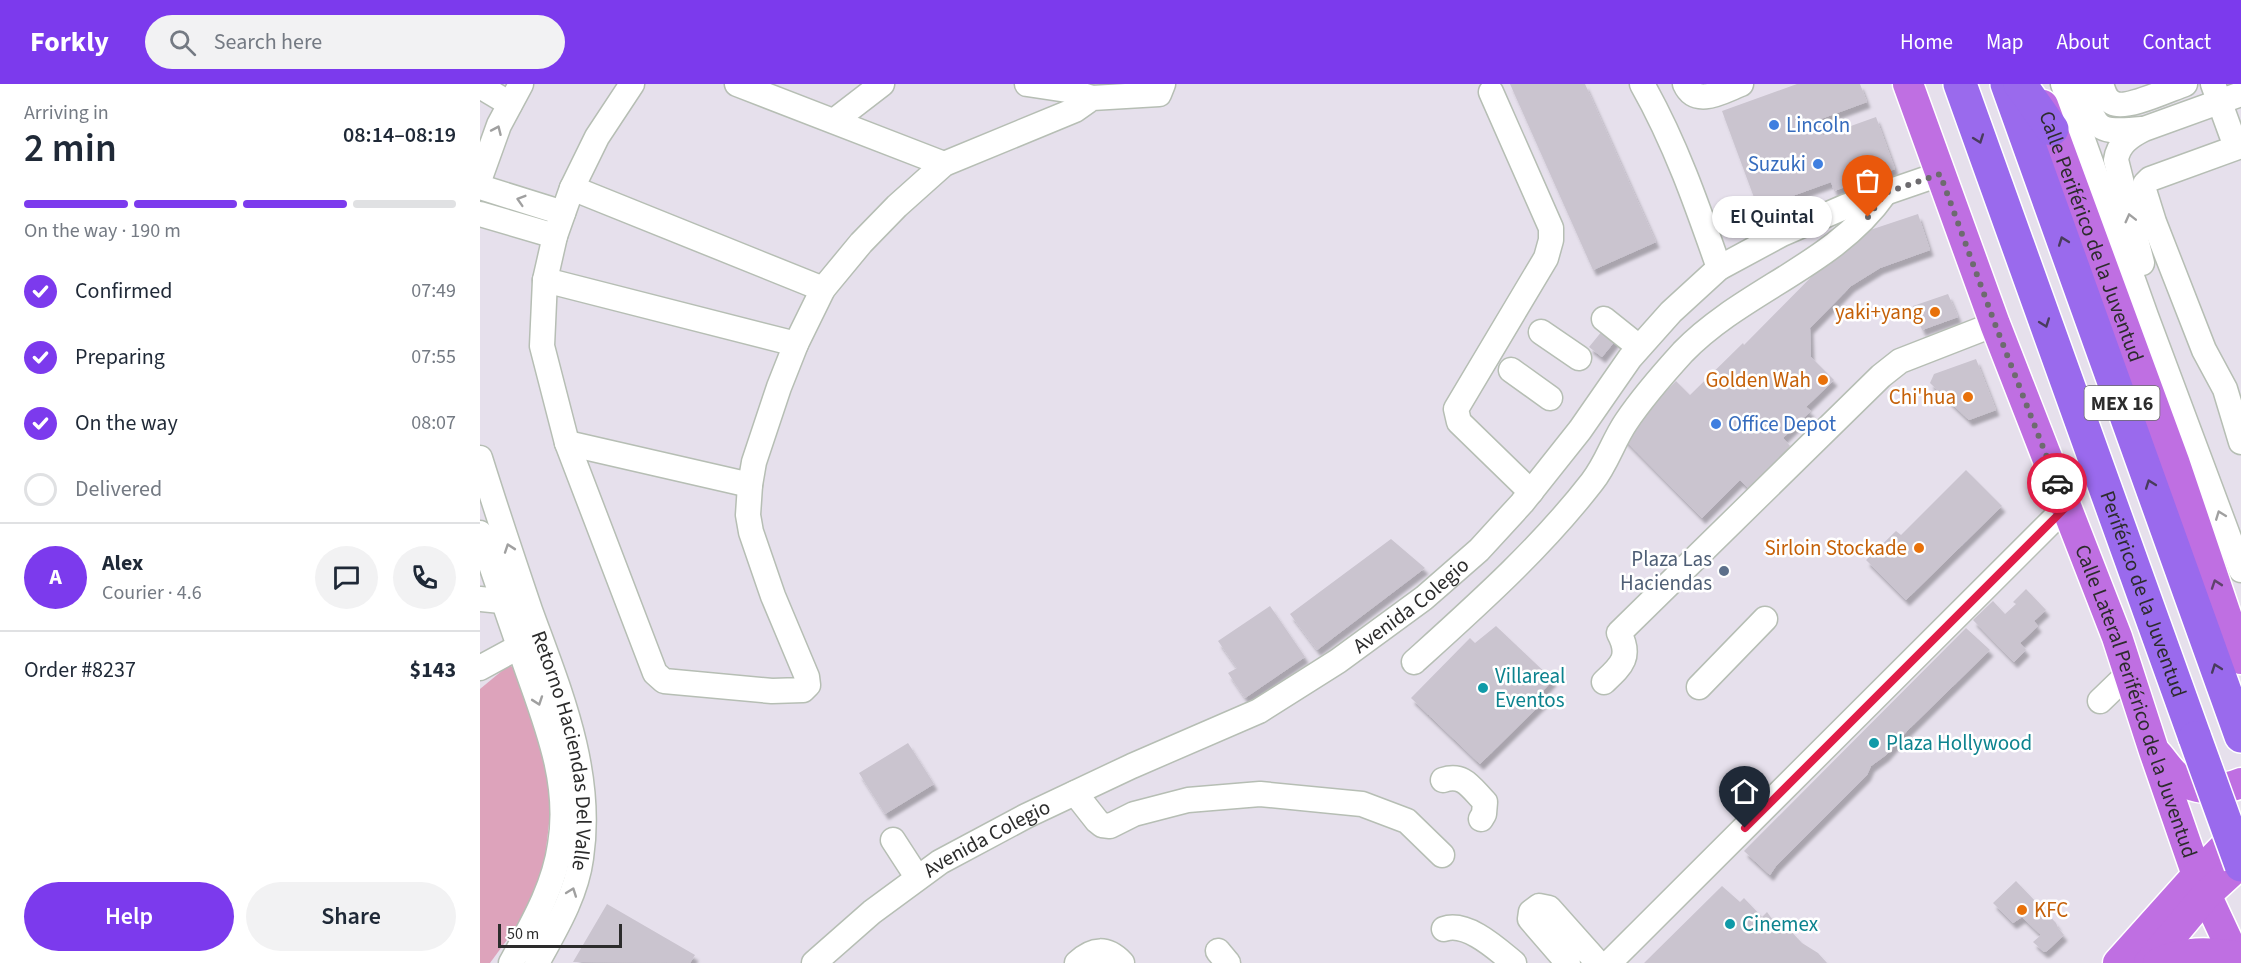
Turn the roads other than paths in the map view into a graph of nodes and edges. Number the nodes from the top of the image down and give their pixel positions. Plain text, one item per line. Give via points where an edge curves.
1 (632, 84) edge
2 (737, 84) edge
3 (882, 84) edge
4 (1027, 84) edge
5 (1163, 84) edge
6 (1642, 84) edge
7 (1685, 84) edge
8 (1741, 84) edge
9 (1908, 84) edge
10 (1960, 84) edge
11 (2007, 84) edge
12 (2020, 84) edge
13 (2036, 84) edge
14 (2063, 84) edge
15 (2082, 84) edge
16 (2101, 84) edge
17 (2185, 84) edge
18 (498, 91) edge
19 (1491, 92) dead end
20 (2224, 93) edge
21 (1092, 98) junction
22 (834, 121) junction
23 (2052, 129) junction
24 (2144, 129) junction
25 (2238, 147) edge
26 (2077, 160) junction
27 (944, 164) junction
28 (1940, 174) junction
29 (480, 178) edge
30 (480, 187) edge
31 (572, 188) junction
32 (1885, 193) junction
33 (563, 213) junction
34 (480, 214) edge
35 (555, 236) junction
36 (1719, 268) junction
37 (545, 280) junction
38 (823, 289) junction
39 (2146, 316) junction
40 (1995, 324) junction
41 (1600, 326) dead end
42 (1541, 332) dead end
43 (796, 344) junction
44 (1634, 353) junction
45 (1579, 358) dead end
46 (1511, 370) dead end
47 (1550, 398) dead end
48 (2241, 442) edge
49 (567, 443) junction
50 (480, 458) edge
51 (750, 485) junction
52 (1531, 492) junction
53 (2066, 507) junction
54 (480, 533) edge
55 (2241, 570) edge
56 (480, 599) edge
57 (516, 603) junction
58 (1765, 619) dead end
59 (529, 641) junction
60 (2241, 659) edge
61 (1414, 662) dead end
62 (480, 668) edge
63 (2129, 672) junction
64 (1604, 682) dead end
65 (1700, 687) dead end
66 (2100, 701) dead end
67 (2238, 730) edge
68 (2154, 751) junction
69 (1443, 780) dead end
70 (2241, 783) edge
71 (1075, 793) junction
72 (1481, 819) dead end
73 (2241, 830) edge
74 (893, 840) dead end
75 (1442, 855) dead end
76 (2241, 864) edge
77 (917, 877) junction
78 (2202, 885) junction
79 (2241, 919) edge
80 (1444, 929) dead end
81 (2153, 952) edge
82 (2234, 955) edge
83 (511, 963) edge
84 (537, 963) edge
85 (814, 963) edge
86 (1077, 963) edge
87 (1122, 963) edge
88 (1514, 963) edge
89 (1568, 963) edge
90 (1598, 963) edge
91 (1609, 963) edge
92 (2118, 963) edge

1 - 31 street via 597,137
2 - 22 street
3 - 22 street
4 - 21 street
5 - 21 street via 1159,94
6 - 36 street via 1680,163
7 - 8 street via 1694,96 1703,97
9 - 28 main road
10 -> 76 highway, Periférico de la Juventud / MEX 16, bridge
67 -> 11 highway, Periférico de la Juventud / MEX 16
12 - 23 highway
13 - 23 main road, Calle Periférico de la Juventud
14 - 26 street
15 - 24 street via 2094,119 2102,129
16 - 17 street via 2111,103 2125,106
29 -> 18 street via 492,140
19 - 52 street via 1551,228 1551,240 1546,258 1456,412 1459,422
20 - 24 street
20 - 25 street
21 - 27 street via 1075,110
22 - 27 street
23 - 26 main road, Calle Periférico de la Juventud
39 -> 24 street via 2147,284 2116,160 2121,146
25 - 48 street via 2150,179 2144,190 2204,350 2225,389
26 - 39 street
60 -> 26 main road, Calle Periférico de la Juventud
27 - 38 street via 861,243
28 - 32 street, Avenida Colegio
28 - 40 main road
33 -> 30 street
31 - 33 street
31 - 38 street
32 - 36 street, Avenida Colegio via 1782,234
32 - 61 street via 1858,227 1739,306 1684,352 1625,423 1604,464 1564,517 1506,579
33 - 35 street
34 - 35 street
35 - 37 street
36 - 44 street, Avenida Colegio
37 - 43 street
37 - 49 street via 542,346
38 - 43 street
55 -> 39 street
40 - 53 main road
40 - 64 street via 1900,361 1881,376 1619,633 1626,645 1623,661
41 - 44 street
42 - 45 street
43 - 51 street via 754,462
44 - 52 street, Avenida Colegio
46 - 47 street
49 - 51 street
49 - 51 street via 655,673 664,681 772,691 804,690 807,677 751,532
57 -> 50 street
52 - 71 street, Avenida Colegio via 1479,550 1424,598 1338,661 1259,711
53 - 63 main road, Calle Lateral Periférico de la Juventud
53 - 91 street
54 - 57 street
56 - 57 street
57 - 59 street, Retorno Haciendas Del Valle
58 - 65 street
59 - 62 street
59 -> 83 street, Retorno Haciendas Del Valle via 540,708 559,772 563,822 561,845 546,895
84 -> 59 street, Retorno Haciendas Del Valle via 576,880 584,819 577,750
63 - 66 street
63 - 68 main road, Calle Lateral Periférico de la Juventud
68 - 70 main road via 2178,779 2196,787 2219,788
68 - 78 main road, Calle Lateral Periférico de la Juventud
69 - 72 street via 1461,778 1485,802
71 - 75 street via 1102,825 1110,826 1134,814 1188,800 1260,794 1362,804 1407,821
71 - 77 street, Avenida Colegio via 976,842
73 - 78 main road
74 - 77 street
76 - 78 main road
77 - 85 street, Avenida Colegio
78 - 81 main road
78 - 82 main road
79 - 82 main road
80 - 88 street via 1463,928 1496,947
81 - 82 main road via 2179,956 2205,952
81 - 92 main road
86 - 87 street via 1100,951 1113,953
89 - 90 street via 1559,936

